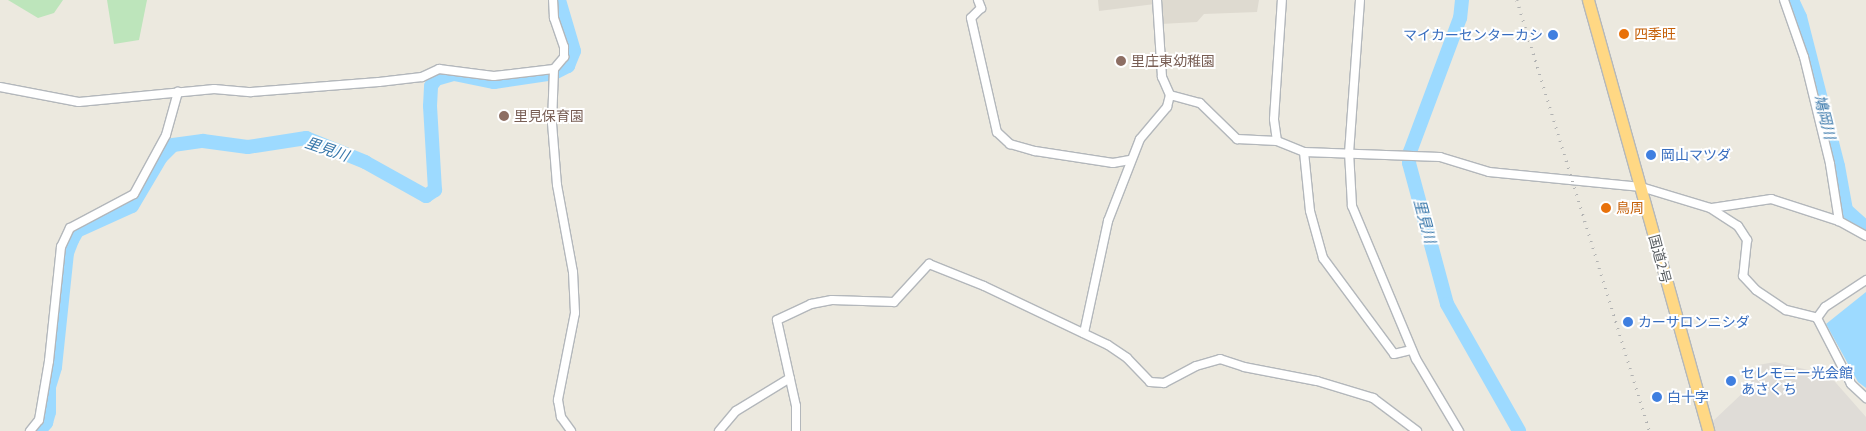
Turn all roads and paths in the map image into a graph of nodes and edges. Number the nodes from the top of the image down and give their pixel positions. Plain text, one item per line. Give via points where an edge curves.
1 (553, 0) edge
2 (978, 0) edge
3 (1157, 0) edge
4 (1282, 0) edge
5 (1360, 0) edge
6 (1588, 0) edge
7 (1784, 0) edge
8 (554, 69) junction
9 (0, 87) edge
10 (178, 92) junction
11 (1170, 95) junction
12 (1277, 141) junction
13 (1304, 152) junction
14 (1349, 152) junction
15 (1130, 160) junction
16 (1641, 187) junction
17 (1710, 208) junction
18 (1839, 221) junction
19 (1866, 236) edge
20 (1866, 280) edge
21 (1817, 318) junction
22 (1084, 333) junction
23 (1412, 350) junction
24 (790, 378) junction
25 (1866, 398) edge
26 (30, 431) edge
27 (571, 431) edge
28 (719, 431) edge
29 (796, 431) edge
30 (1417, 431) edge
31 (1459, 431) edge
32 (1708, 431) edge

1 - 8 street via 554,18 564,47 564,57
2 - 15 street via 981,8 971,18 997,132 1010,144 1035,151 1112,164
3 - 11 street via 1162,76
4 - 12 street via 1274,119
5 - 14 street
6 - 16 highway, 国道2号
7 - 18 street via 1804,56 1830,164
8 - 10 street via 494,76 439,69 422,77 379,82 251,92 214,89
8 - 27 street via 552,123 557,185 573,272 575,313 558,400 562,417
9 - 10 street via 80,102
10 - 26 street via 166,135 134,194 70,228 61,246 49,361 39,420
11 - 12 street via 1200,103 1237,139
11 - 15 street via 1167,107 1140,139
12 - 13 street
13 - 14 street
13 - 23 street via 1310,211 1323,258 1394,354
14 - 16 street via 1440,158 1489,172
14 - 23 street via 1352,206
15 - 22 street via 1108,220
16 - 17 street
16 - 32 highway, 国道2号
17 - 18 street via 1771,199
17 - 21 street via 1738,226 1747,240 1742,276 1756,290 1786,310
18 - 19 street
20 - 21 street via 1825,307
21 - 25 street via 1851,384
22 - 24 street via 929,264 894,302 832,300 811,304 777,320
22 - 30 street via 1120,352 1150,382 1164,383 1196,366 1220,359 1244,367 1335,385 1373,398
23 - 31 street
24 - 28 street via 736,411
24 - 29 street via 796,406

